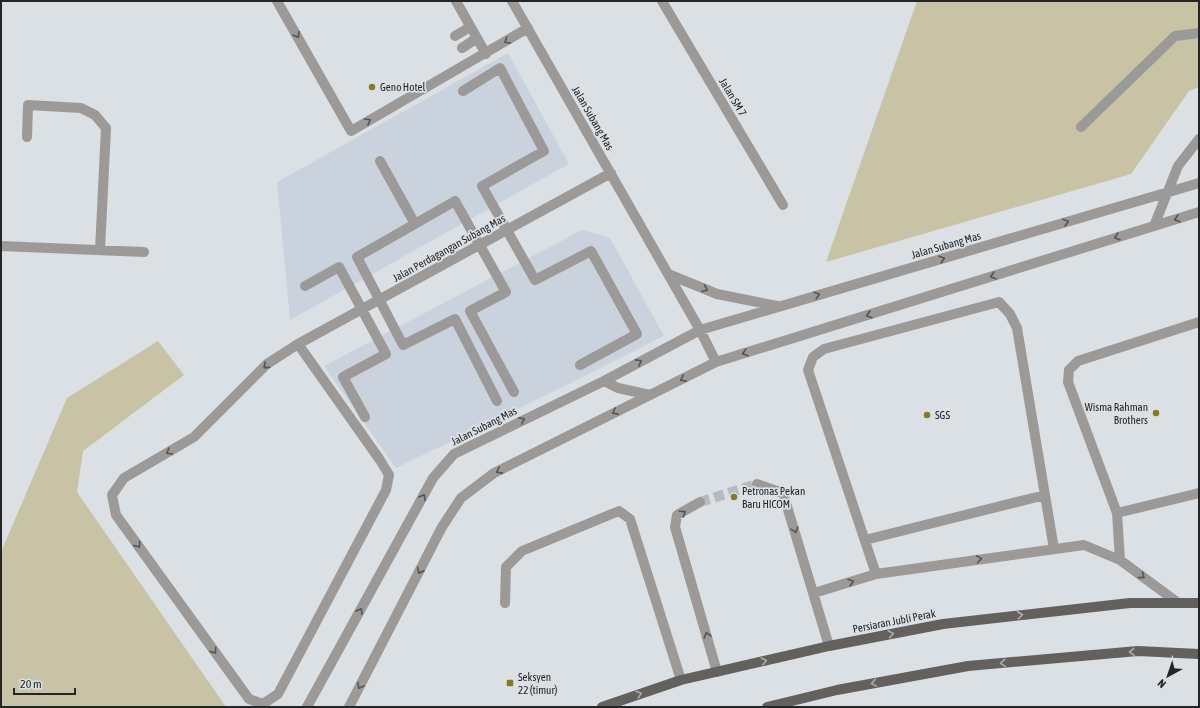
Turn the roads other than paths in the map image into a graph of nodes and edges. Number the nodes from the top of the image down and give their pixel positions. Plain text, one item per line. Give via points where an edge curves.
1 (277, 1) edge
2 (456, 1) edge
3 (662, 1) edge
4 (514, 2) edge
5 (470, 27) junction
6 (528, 28) junction
7 (1199, 33) edge
8 (455, 36) dead end
9 (477, 38) junction
10 (462, 48) dead end
11 (486, 54) junction
12 (463, 91) dead end
13 (1081, 128) dead end
14 (27, 137) dead end
15 (1199, 139) edge
16 (380, 161) dead end
17 (611, 173) junction
18 (1199, 183) edge
19 (1167, 192) junction
20 (783, 205) dead end
21 (1199, 212) edge
22 (415, 224) junction
23 (1154, 226) junction
24 (507, 230) junction
25 (480, 245) junction
26 (1, 246) edge
27 (100, 250) junction
28 (144, 252) dead end
29 (668, 274) junction
30 (304, 286) dead end
31 (379, 300) junction
32 (780, 306) junction
33 (362, 310) junction
34 (1199, 322) edge
35 (700, 330) junction
36 (298, 344) junction
37 (716, 362) junction
38 (580, 365) dead end
39 (604, 381) junction
40 (514, 392) dead end
41 (650, 395) junction
42 (497, 401) dead end
43 (365, 417) dead end
44 (757, 484) tunnel mouth
45 (1199, 493) edge
46 (1045, 495) junction
47 (700, 502) tunnel mouth
48 (1117, 512) junction
49 (865, 540) junction
50 (1054, 549) junction
51 (1120, 560) junction
52 (876, 574) junction
53 (814, 594) junction
54 (1177, 602) junction
55 (505, 603) dead end
56 (1199, 603) edge
57 (829, 646) junction
58 (1199, 654) edge
59 (717, 672) junction
60 (681, 680) junction
61 (307, 707) edge
62 (349, 707) edge
63 (602, 707) edge
64 (767, 707) edge

1 -> 11 street via 351,131
2 - 5 street
3 - 20 street, Jalan SM 7
4 - 6 street, Jalan Subang Mas
5 - 8 street
5 - 9 street
6 -> 11 street
6 - 17 street, Jalan Subang Mas
7 - 13 street via 1175,36
9 - 10 street
9 - 11 street
12 - 24 street via 500,68 544,151 482,186
14 - 27 street via 28,105 81,108 95,114 106,128
15 - 19 street via 1178,166
16 - 22 street
17 - 24 street, Jalan Perdagangan Subang Mas
17 - 29 street, Jalan Subang Mas
18 - 19 street, Jalan Subang Mas
19 - 23 street
32 -> 19 street, Jalan Subang Mas
21 -> 23 street
22 - 25 street via 456,201
22 - 31 street via 357,257
23 -> 37 street
24 - 25 street, Jalan Perdagangan Subang Mas
24 - 38 street via 535,280 591,251 637,334
25 - 31 street, Jalan Perdagangan Subang Mas
25 - 40 street via 506,292 470,311
26 - 27 street
27 - 28 street
29 -> 32 street via 717,294
29 - 35 street, Jalan Subang Mas
30 - 33 street via 339,267
31 - 33 street, Jalan Perdagangan Subang Mas
31 - 42 street via 403,345 455,319
32 - 35 street, Jalan Subang Mas
33 - 36 street, Jalan Perdagangan Subang Mas
33 - 43 street via 386,354 343,377
34 - 48 street via 1078,361 1069,370 1068,382
35 - 37 street, Jalan Subang Mas
39 -> 35 street, Jalan Subang Mas
36 -> 36 street, Jalan Perdagangan Subang Mas via 267,364 194,437 124,478 112,495 116,515 249,699 263,704 278,694 386,490 389,475
37 -> 41 street
39 - 41 street via 618,388
61 -> 39 street, Jalan Subang Mas via 433,478 454,454
41 -> 62 street via 494,473 461,498 442,528
44 -> 53 street via 784,493
45 - 48 street
46 - 49 street
46 - 49 street via 1017,328 1010,314 999,302 824,348 813,357 808,370
46 - 50 street
59 -> 47 street via 675,527 677,515
48 - 51 street
49 - 52 street
50 - 51 street via 1084,545
52 -> 50 street
51 -> 54 street
53 -> 52 street
53 - 57 street
54 - 56 main road, Persiaran Jubli Perak
57 -> 54 main road, Persiaran Jubli Perak via 943,624 1130,603
55 - 60 street via 506,567 522,551 619,511 630,519
59 -> 57 main road, Persiaran Jubli Perak
58 -> 64 main road via 1138,651 968,666 837,690
59 - 60 main road, Persiaran Jubli Perak
63 -> 60 main road, Persiaran Jubli Perak

